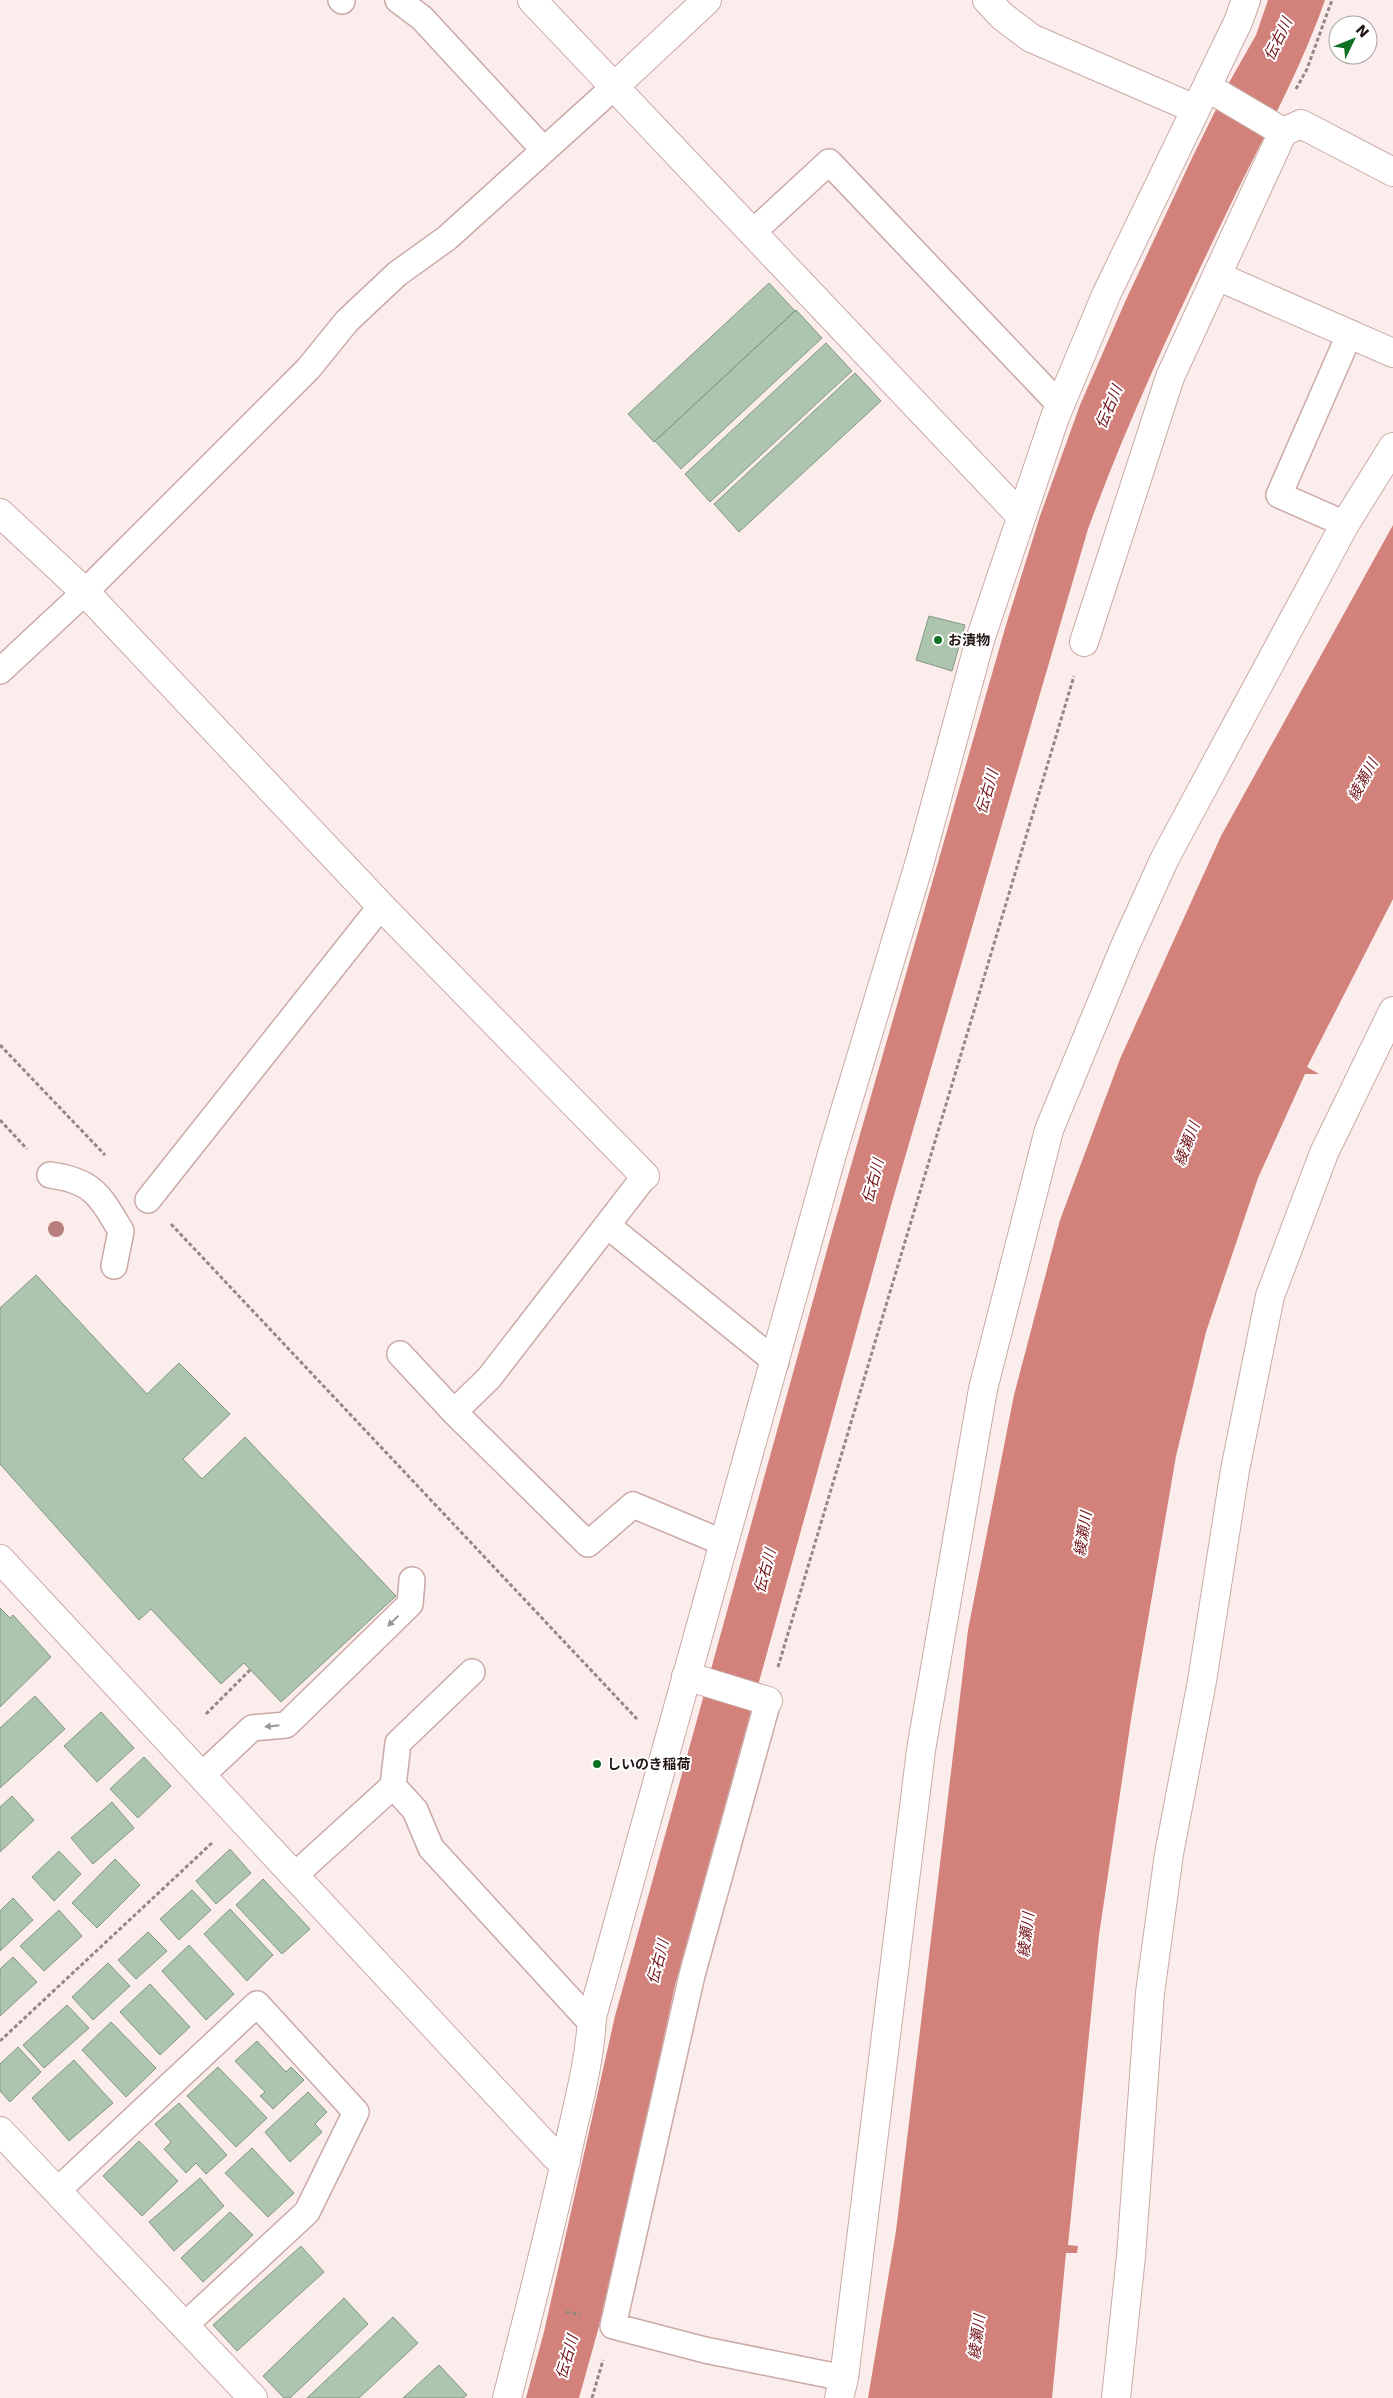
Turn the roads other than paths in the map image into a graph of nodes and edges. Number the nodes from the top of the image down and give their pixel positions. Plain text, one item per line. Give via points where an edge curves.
1 (398, 0) edge
2 (532, 0) edge
3 (707, 0) edge
4 (987, 0) edge
5 (1246, 0) edge
6 (614, 87) junction
7 (1206, 96) junction
8 (1278, 130) junction
9 (544, 150) junction
10 (1393, 172) edge
11 (752, 233) junction
12 (1217, 276) junction
13 (1350, 333) junction
14 (1393, 353) edge
15 (1060, 404) junction
16 (1393, 447) edge
17 (0, 513) edge
18 (1020, 515) junction
19 (1345, 524) junction
20 (85, 592) junction
21 (1084, 642) road end
22 (0, 671) edge
23 (381, 906) junction
24 (1393, 1011) edge
25 (50, 1175) dead end
26 (645, 1176) joint
27 (148, 1200) road end
28 (608, 1226) junction
29 (114, 1266) dead end
30 (400, 1354) dead end
31 (776, 1362) junction
32 (454, 1412) junction
33 (724, 1543) junction
34 (0, 1559) edge
35 (412, 1580) dead end
36 (472, 1672) dead end
37 (686, 1676) junction
38 (768, 1701) joint
39 (202, 1775) junction
40 (394, 1786) junction
41 (295, 1875) junction
42 (592, 2018) junction
43 (0, 2131) edge
44 (566, 2160) junction
45 (57, 2191) junction
46 (184, 2326) junction
47 (841, 2388) edge
48 (253, 2398) edge
49 (507, 2398) edge
50 (1116, 2398) edge

1 - 9 lane via 422,18
2 - 6 street
3 - 6 street
4 - 7 street via 1031,38
5 - 7 street
6 - 9 lane
6 - 11 street
7 - 8 street
7 - 15 street via 1106,295
8 - 10 street via 1301,124
8 - 12 street
9 - 20 lane via 447,238 397,274 347,320 308,369
11 - 15 lane via 829,162
11 - 18 street
12 - 13 street
12 - 21 street via 1170,377
13 - 14 street
13 - 19 lane via 1279,495
15 - 18 street
16 - 19 street
17 - 20 street
18 - 31 street via 980,640 920,861 832,1154
19 - 47 street via 1165,858 1049,1130 983,1389 922,1740
20 - 22 lane
20 - 23 street
23 - 26 street
23 - 27 lane
24 - 50 street via 1324,1153 1270,1296 1235,1470 1202,1681 1169,1854 1150,1992
25 - 29 lane via 70,1177 86,1184 102,1200 121,1231
26 - 28 lane
28 - 31 lane
28 - 32 lane via 489,1378
30 - 32 lane
31 - 33 street
32 - 33 lane via 588,1544 633,1505
33 - 37 street
34 - 39 street
35 -> 39 lane via 410,1604 286,1724 252,1728
36 - 40 lane via 398,1743
37 - 38 street
37 - 42 street
38 - 47 lane via 692,1975 613,2326
39 - 41 street
40 - 41 lane
40 - 42 lane via 415,1810 431,1848 586,2016
41 - 44 street via 556,2157
42 - 44 street via 591,2042
43 - 45 street
44 - 49 street
45 - 46 street
45 - 46 lane via 257,2004 356,2112 307,2212
46 - 48 street

